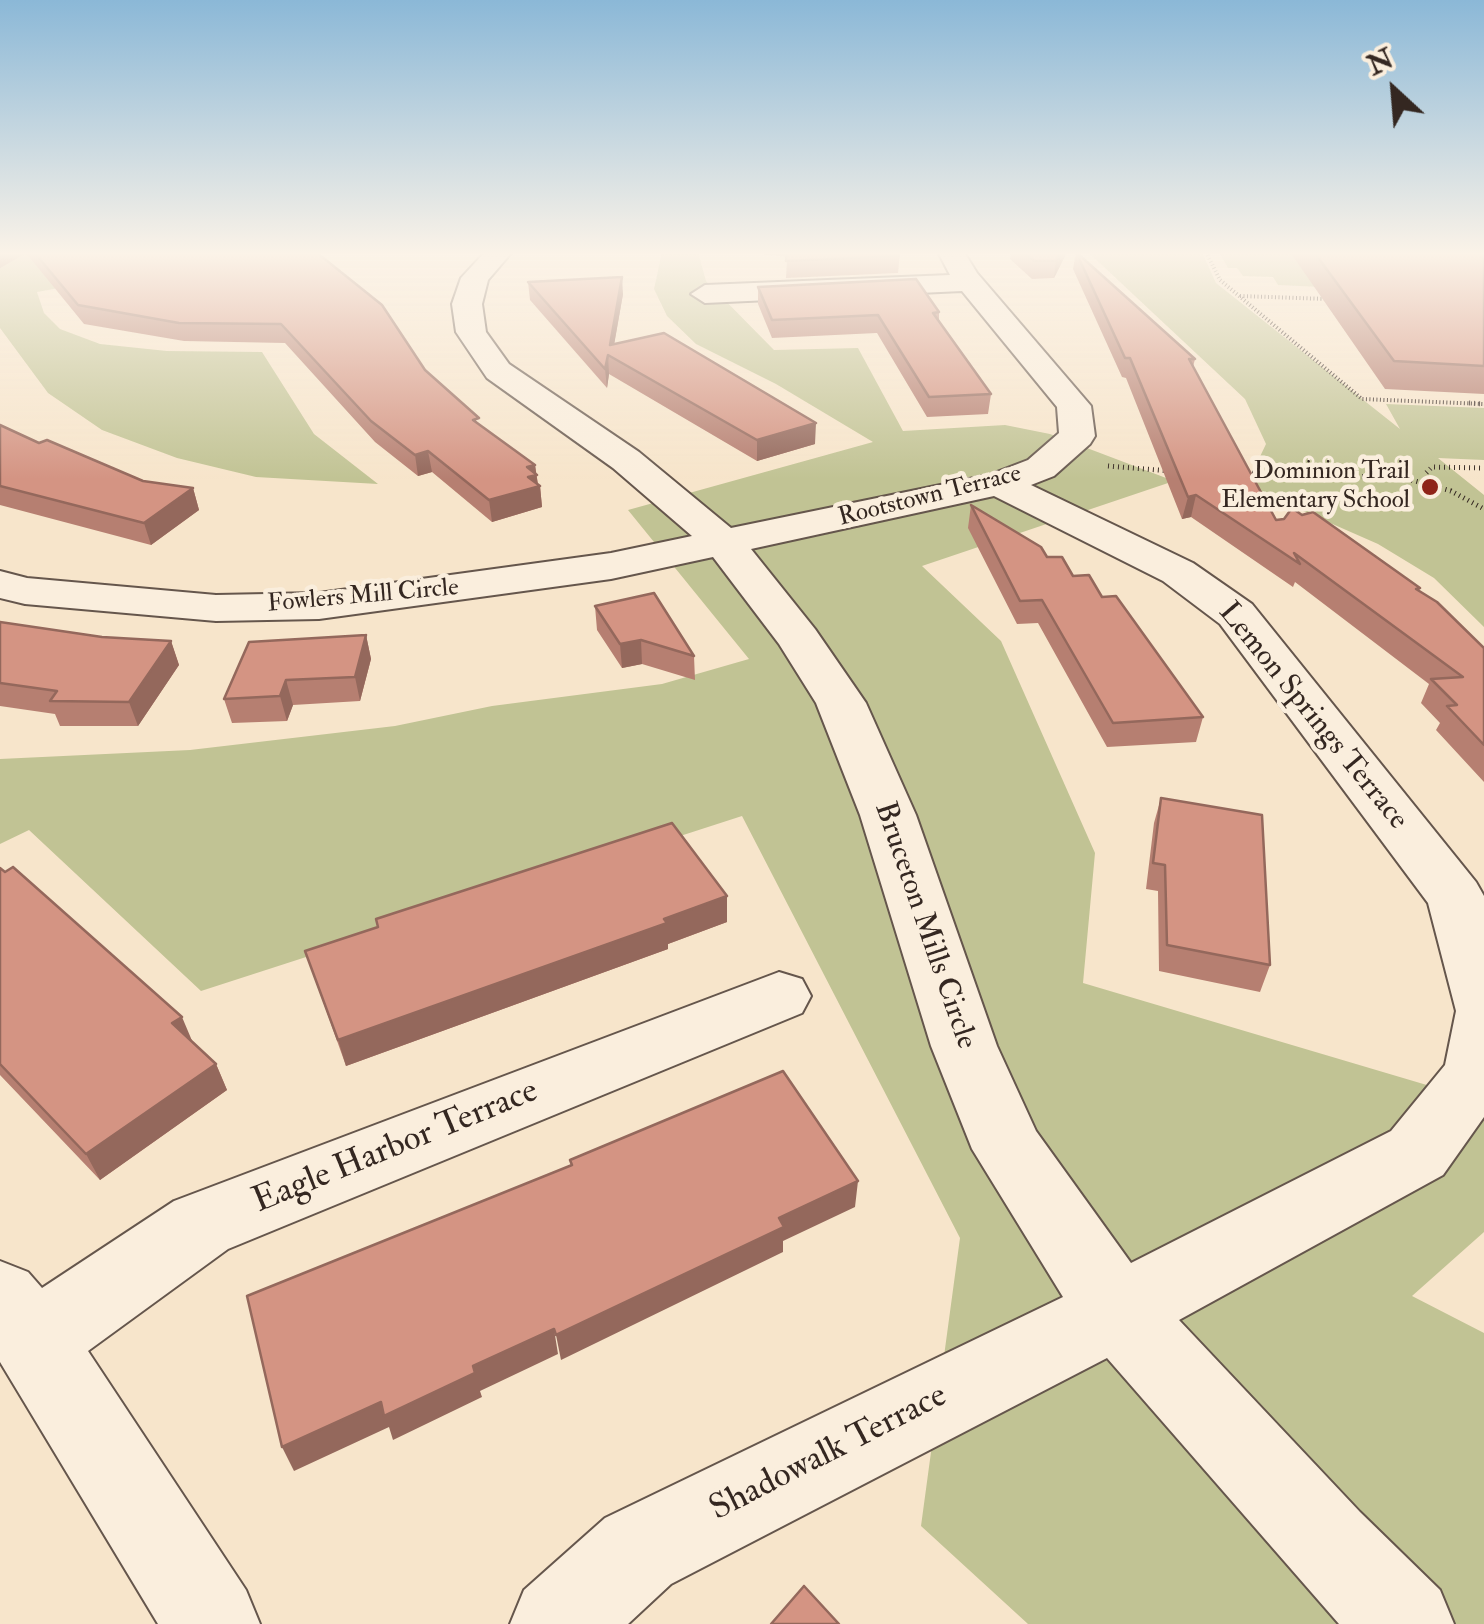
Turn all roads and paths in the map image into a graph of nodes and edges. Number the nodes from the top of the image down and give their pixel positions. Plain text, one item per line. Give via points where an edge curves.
1 (470, 328) edge
2 (1009, 328) edge
3 (1277, 328) edge
4 (1453, 393) edge
5 (1462, 403) junction
6 (1484, 404) edge
7 (1060, 454) junction
8 (1484, 468) edge
9 (1178, 471) edge
10 (1236, 473) edge
11 (1429, 482) junction
12 (999, 484) junction
13 (1484, 510) edge
14 (725, 544) junction
15 (0, 584) edge
16 (779, 996) dead end
17 (1484, 1002) edge
18 (1484, 1020) edge
19 (1118, 1311) junction
20 (17, 1320) edge
21 (212, 1624) edge
22 (558, 1624) edge
23 (1406, 1624) edge

1 - 14 street, Bruceton Mills Circle via 498,371 626,460
2 - 7 street, Rootstown Terrace via 1074,406 1076,436
3 - 5 path via 1362,399
4 - 5 path
5 - 6 path
7 - 9 path via 1120,469
7 - 12 street, Rootstown Terrace
8 - 11 path via 1432,467
10 - 11 path
11 - 13 path
12 - 14 street, Rootstown Terrace
12 - 17 street, Lemon Springs Terrace via 1178,572 1236,614 1455,897
14 - 15 street, Fowlers Mill Circle via 320,606 216,608
14 - 19 street, Bruceton Mills Circle via 841,703 888,815 964,1046 1008,1149
16 - 20 street, Eagle Harbor Terrace via 201,1226
18 - 19 street via 1478,1073 1417,1153
19 - 22 street, Shadowalk Terrace via 638,1551
19 - 23 street, Bruceton Mills Circle
20 - 21 street

